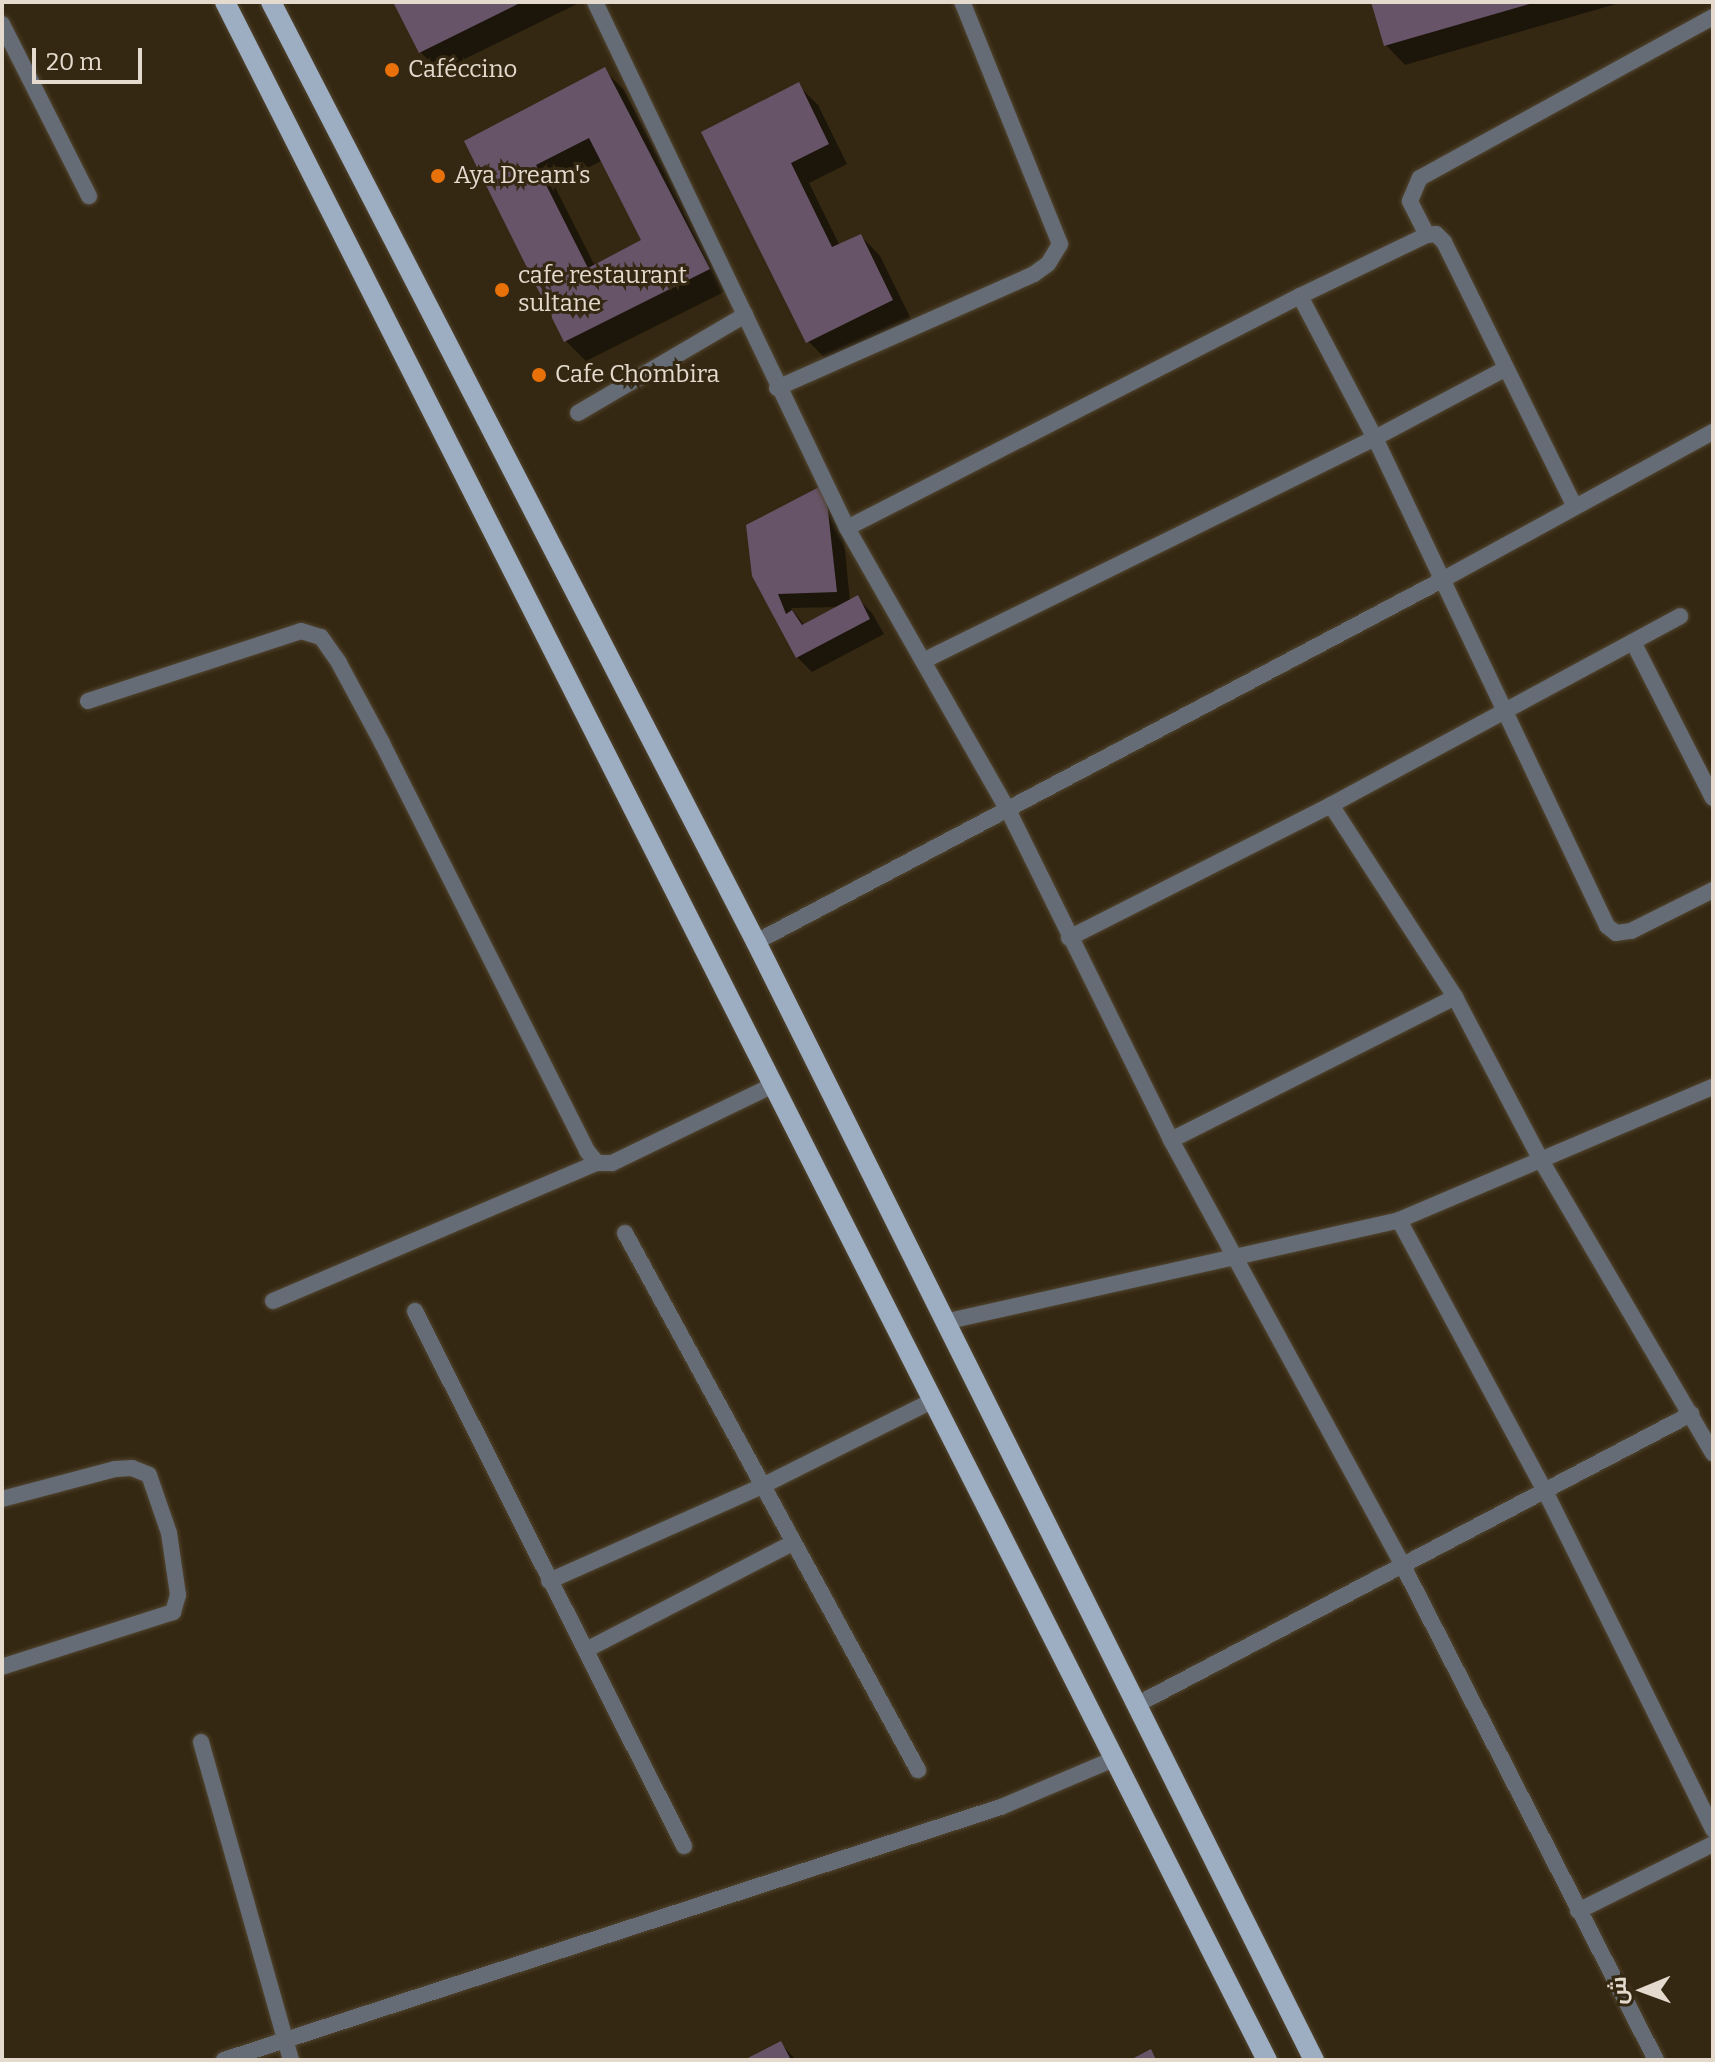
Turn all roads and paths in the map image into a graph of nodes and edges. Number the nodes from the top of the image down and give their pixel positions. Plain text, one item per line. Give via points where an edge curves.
1 (225, 2) edge
2 (271, 2) edge
3 (595, 2) edge
4 (962, 2) edge
5 (1713, 17) edge
6 (2, 24) edge
7 (89, 196) dead end
8 (1427, 235) junction
9 (1300, 296) junction
10 (745, 315) junction
11 (1505, 369) junction
12 (777, 388) junction
13 (578, 413) dead end
14 (1713, 432) edge
15 (1375, 438) junction
16 (1574, 505) junction
17 (847, 528) junction
18 (1444, 579) junction
19 (1680, 616) dead end
20 (1633, 642) junction
21 (923, 661) junction
22 (88, 701) dead end
23 (1507, 709) junction
24 (1713, 798) edge
25 (1331, 805) junction
26 (1008, 810) junction
27 (1713, 890) edge
28 (1069, 938) junction
29 (756, 942) junction
30 (1455, 997) junction
31 (773, 1085) junction
32 (1713, 1087) edge
33 (1171, 1140) junction
34 (1542, 1162) junction
35 (597, 1163) junction
36 (1399, 1220) junction
37 (625, 1233) dead end
38 (1237, 1256) junction
39 (273, 1301) dead end
40 (415, 1311) dead end
41 (944, 1322) junction
42 (932, 1401) junction
43 (1691, 1414) junction
44 (1713, 1454) edge
45 (762, 1486) junction
46 (1546, 1493) junction
47 (2, 1499) edge
48 (794, 1542) junction
49 (1402, 1564) junction
50 (549, 1581) junction
51 (586, 1650) junction
52 (2, 1667) edge
53 (1136, 1705) junction
54 (201, 1742) dead end
55 (1114, 1759) junction
56 (918, 1770) dead end
57 (1713, 1830) edge
58 (1713, 1844) edge
59 (684, 1846) dead end
60 (1578, 1911) junction
61 (285, 2042) junction
62 (224, 2060) edge
63 (291, 2060) edge
64 (1267, 2060) edge
65 (1314, 2060) edge
66 (1656, 2060) edge

1 - 31 main road
2 - 29 main road
3 - 10 street
4 - 12 street via 1060,244 1048,264 1034,274
5 - 8 street via 1420,178 1410,201
6 - 7 street
8 - 9 street
8 - 11 street via 1436,234 1444,242
9 - 15 street
9 - 17 street
10 - 12 street
10 - 13 street
11 - 15 street
11 - 16 street
12 - 17 street
14 - 16 street
15 - 18 street
15 - 21 street
16 - 18 street
17 - 21 street
18 - 23 street
18 - 26 street
19 - 20 street
20 - 23 street
20 - 24 street
21 - 26 street
22 - 35 street via 301,631 321,637 382,743
23 - 25 street
23 - 27 street via 1607,926 1616,933 1631,931
25 - 28 street
25 - 30 street
26 - 28 street
26 - 29 street
28 - 33 street
29 - 41 main road
30 - 33 street
30 - 34 street
31 - 35 street via 612,1163
31 - 42 main road
32 - 34 street
33 - 38 street
34 - 36 street
34 - 43 street
35 - 39 street
36 - 38 street
36 - 46 street
37 - 45 street
38 - 41 street
38 - 49 street
40 - 50 street
41 - 53 main road
42 - 45 street
42 - 55 main road
43 - 44 street
43 - 46 street
45 - 48 street
45 - 50 street
46 - 49 street
46 - 57 street
47 - 52 street via 115,1469 149,1475 169,1533 178,1595 173,1612
48 - 51 street
48 - 56 street
49 - 53 street
49 - 60 street
50 - 51 street
51 - 59 street
53 - 65 main road
54 - 61 street
55 - 61 street via 1001,1807
55 - 64 main road
58 - 60 street
60 - 66 street
61 - 62 street
61 - 63 street

